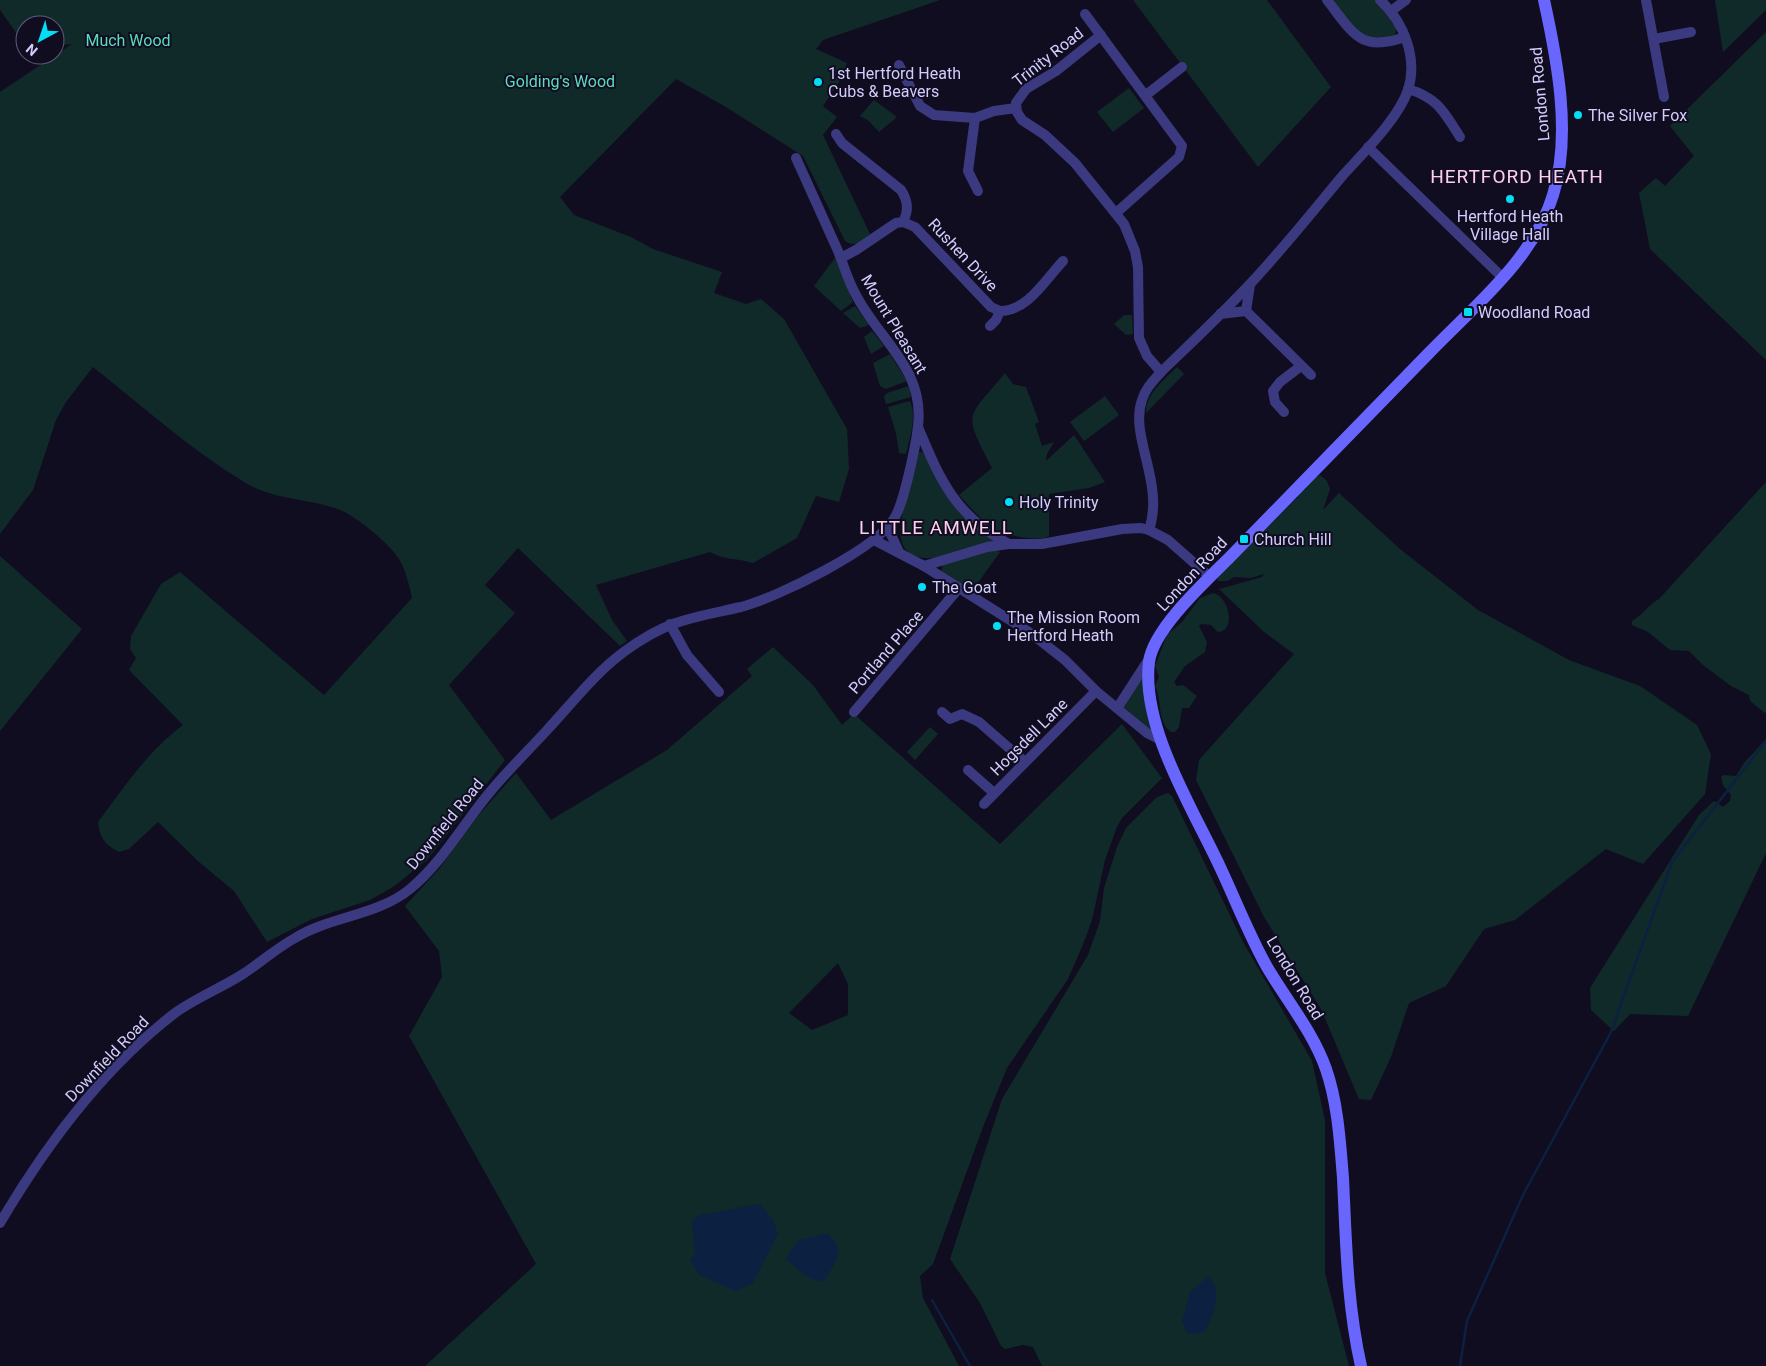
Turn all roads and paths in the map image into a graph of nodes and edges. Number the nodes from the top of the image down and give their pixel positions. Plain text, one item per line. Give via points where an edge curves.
1 (1327, 0) edge
2 (1380, 0) edge
3 (1406, 0) edge
4 (1544, 0) edge
5 (1646, 0) edge
6 (1391, 11) junction
7 (1085, 14) dead end
8 (1691, 32) dead end
9 (1101, 35) junction
10 (1405, 37) junction
11 (1654, 40) junction
12 (899, 65) dead end
13 (1182, 67) dead end
14 (1408, 89) junction
15 (1146, 95) junction
16 (1664, 97) dead end
17 (1016, 108) junction
18 (975, 118) junction
19 (836, 134) dead end
20 (1460, 137) dead end
21 (1368, 147) junction
22 (796, 158) dead end
23 (978, 191) dead end
24 (1116, 213) junction
25 (903, 222) junction
26 (840, 258) junction
27 (1063, 261) dead end
28 (1502, 277) junction
29 (1250, 285) junction
30 (1000, 311) junction
31 (1246, 311) junction
32 (1220, 314) junction
33 (990, 326) dead end
34 (1301, 366) junction
35 (1161, 372) junction
36 (1311, 375) dead end
37 (1284, 412) dead end
38 (918, 427) junction
39 (888, 528) junction
40 (1150, 530) junction
41 (874, 540) junction
42 (1009, 544) junction
43 (900, 552) junction
44 (924, 566) junction
45 (1210, 577) junction
46 (959, 588) junction
47 (670, 624) junction
48 (1149, 659) junction
49 (1096, 691) junction
50 (719, 692) dead end
51 (1118, 707) junction
52 (854, 712) dead end
53 (942, 712) dead end
54 (1161, 740) junction
55 (1025, 762) junction
56 (968, 770) dead end
57 (994, 793) junction
58 (984, 804) dead end
59 (0, 1223) edge
60 (1361, 1366) edge

1 - 10 street via 1348,27 1365,41 1380,44
2 - 6 street
3 - 6 street
4 - 28 main road, London Road via 1561,112 1560,158 1548,210 1538,230
5 - 11 street
6 - 10 street
7 - 9 street, Trinity Road
8 - 11 street
9 - 15 street, Trinity Road
9 - 17 street, Trinity Road via 1056,71 1026,89 1018,98
10 - 14 street via 1411,62
11 - 16 street
12 - 18 street via 917,101 928,113
13 - 15 street
14 - 20 street via 1439,105
14 - 21 street via 1396,113
15 - 24 street, Trinity Road via 1180,141 1182,152 1157,179
17 - 18 street
17 - 24 street, Trinity Road via 1022,120 1045,135 1075,163
18 - 23 street via 968,171
19 - 25 street, Rushen Drive via 842,143 901,190 908,209
21 - 28 street
21 - 29 street
22 - 26 street, Mount Pleasant
24 - 35 street, Trinity Road via 1129,234 1138,267 1139,338 1147,356
25 - 26 street, Rushen Drive via 892,225
25 - 30 street, Rushen Drive via 915,226 991,307
26 - 38 street, Mount Pleasant via 859,302 911,376
27 - 30 street, Rushen Drive via 1022,306
28 - 45 main road, London Road
29 - 31 street
29 - 32 street
30 - 33 street, Rushen Drive
31 - 32 street
31 - 34 street
32 - 35 street
34 - 36 street
34 - 37 street via 1275,388 1273,398
35 - 40 street via 1146,391 1140,407 1140,423 1155,498
38 - 39 street, Mount Pleasant via 899,508
38 - 42 street, Mount Pleasant via 944,487 989,532
39 - 41 street, Downfield Road
39 - 43 street
40 - 42 street via 1122,529 1042,544
40 - 45 street via 1168,540
41 - 43 street
41 - 47 street, Downfield Road via 810,579 754,603
42 - 44 street via 987,547
43 - 44 street
44 - 46 street
45 - 48 main road, London Road via 1163,629
46 - 49 street via 1046,644
46 - 52 street, Portland Place
47 - 50 street via 687,655
47 - 59 street, Downfield Road via 626,651 589,683 490,792 439,860 408,891 390,902 298,935 245,973 179,1010 156,1029 114,1070 62,1129
48 - 51 street
48 - 54 main road, London Road via 1151,703
49 - 51 street
49 - 55 street, Hogsdell Lane
51 - 54 street via 1147,733
53 - 55 street via 950,719 962,714 979,722
54 - 60 main road, London Road via 1252,937 1311,1035 1326,1069 1339,1132 1352,1308
55 - 57 street, Hogsdell Lane
56 - 57 street
57 - 58 street, Hogsdell Lane

